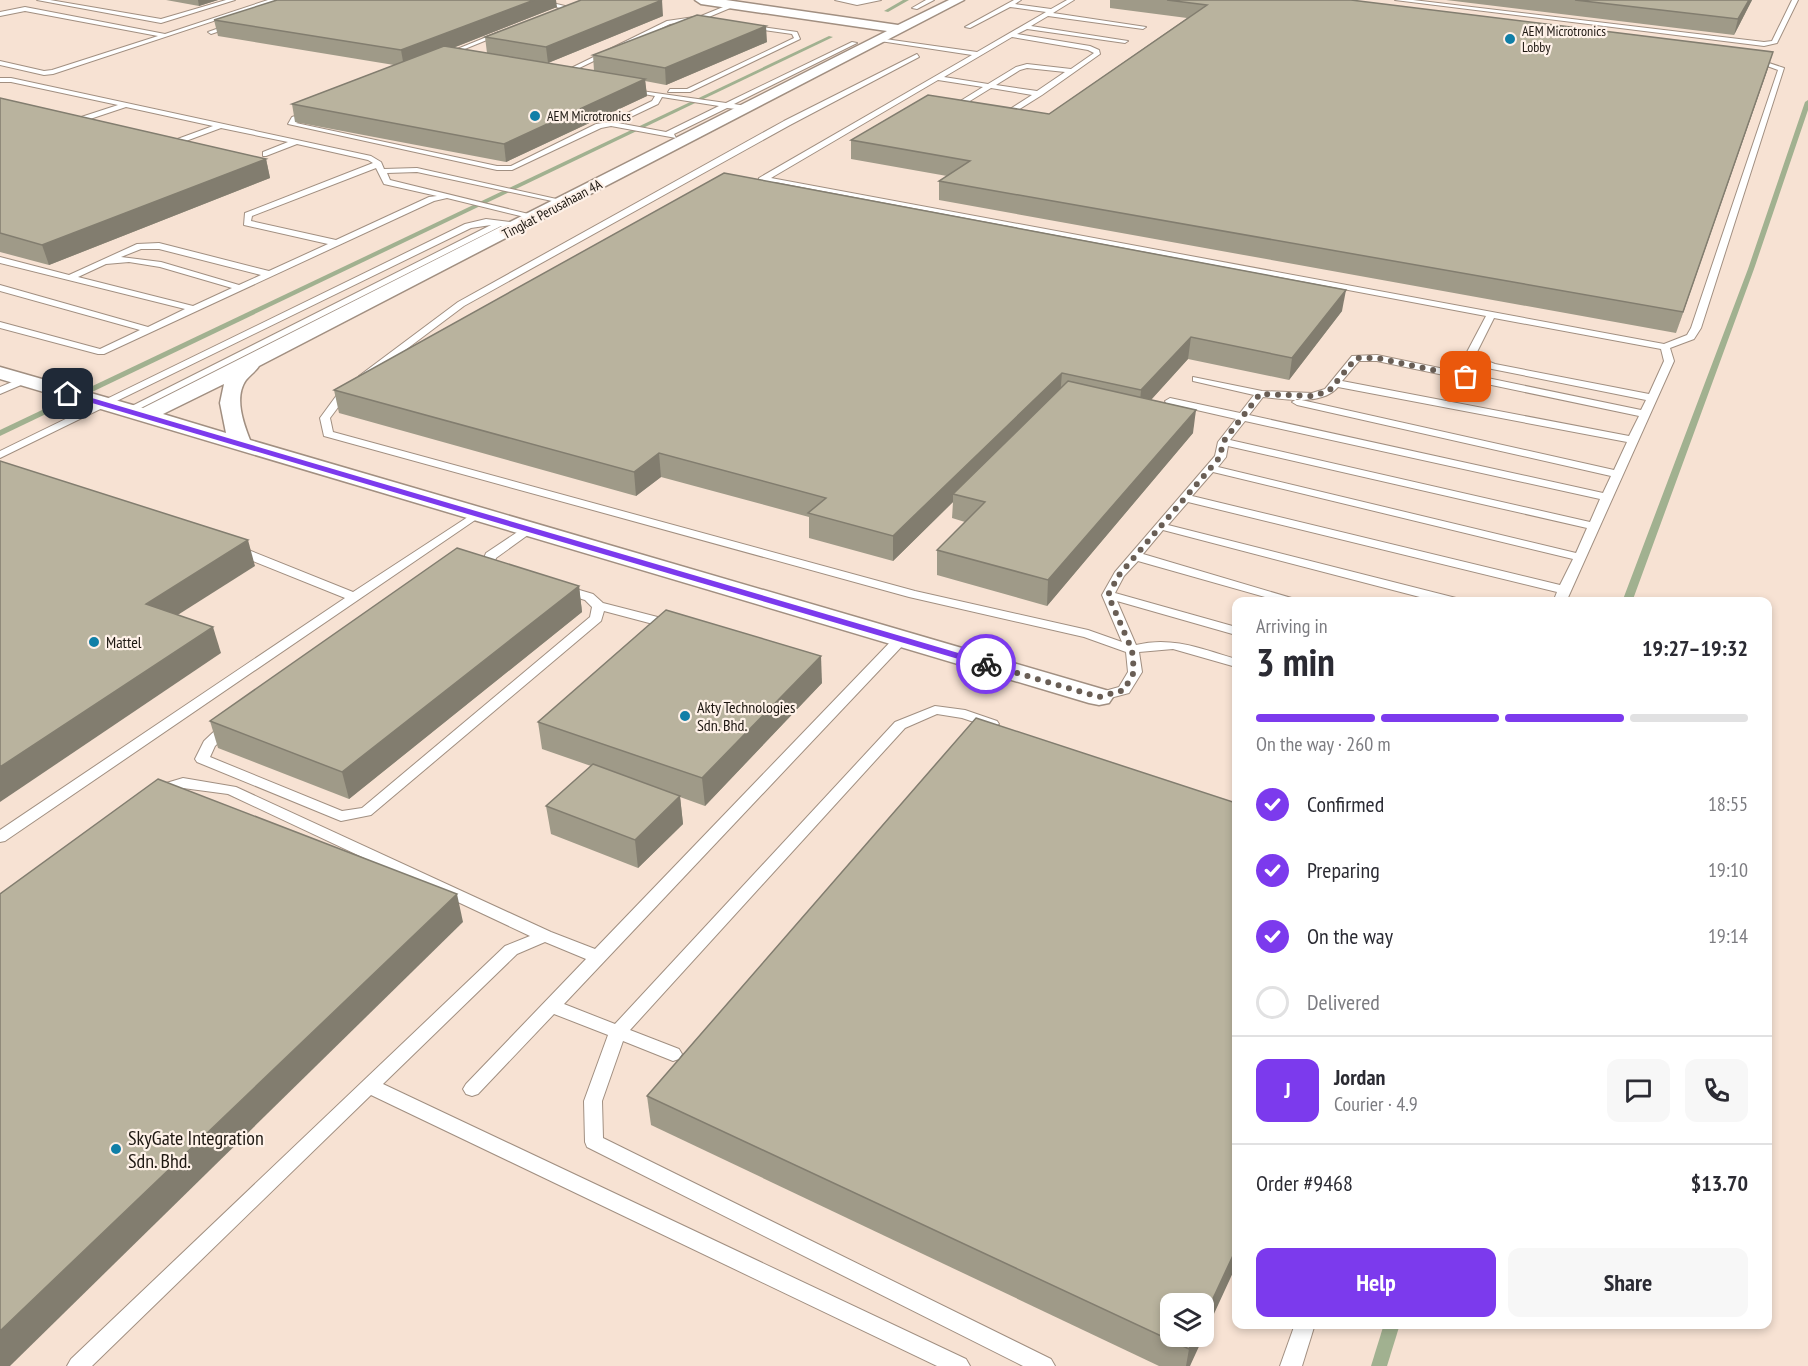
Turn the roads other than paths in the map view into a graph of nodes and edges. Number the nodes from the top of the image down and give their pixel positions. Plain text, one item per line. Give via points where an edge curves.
1 (40, 0) edge
2 (232, 0) edge
3 (274, 0) edge
4 (531, 0) edge
5 (701, 0) edge
6 (838, 0) edge
7 (878, 0) edge
8 (931, 0) edge
9 (1018, 0) edge
10 (1071, 0) edge
11 (1398, 0) edge
12 (1795, 0) edge
13 (954, 2) edge
14 (733, 5) junction
15 (1010, 5) junction
16 (915, 8) dead end
17 (1052, 13) junction
18 (0, 14) edge
19 (663, 14) edge
20 (223, 16) junction
21 (810, 16) junction
22 (543, 17) edge
23 (686, 18) junction
24 (702, 18) junction
25 (247, 20) edge
26 (714, 20) edge
27 (238, 23) edge
28 (737, 24) edge
29 (968, 27) dead end
30 (1028, 27) junction
31 (1143, 27) dead end
32 (900, 29) junction
33 (511, 30) edge
34 (211, 32) dead end
35 (165, 35) junction
36 (1012, 35) junction
37 (880, 39) junction
38 (1125, 41) dead end
39 (848, 50) junction
40 (979, 54) junction
41 (917, 56) dead end
42 (1744, 58) edge
43 (455, 61) edge
44 (0, 63) edge
45 (1072, 71) junction
46 (564, 73) junction
47 (938, 78) junction
48 (0, 79) edge
49 (617, 83) edge
50 (992, 86) junction
51 (625, 90) edge
52 (1040, 94) junction
53 (659, 96) junction
54 (745, 101) junction
55 (628, 104) edge
56 (893, 104) junction
57 (723, 105) junction
58 (904, 105) dead end
59 (125, 106) junction
60 (646, 106) junction
61 (317, 110) edge
62 (959, 114) edge
63 (990, 119) edge
64 (75, 122) edge
65 (611, 124) junction
66 (222, 125) junction
67 (675, 136) junction
68 (298, 141) junction
69 (175, 143) edge
70 (266, 154) dead end
71 (380, 167) junction
72 (448, 197) junction
73 (566, 202) junction
74 (520, 220) junction
75 (336, 243) junction
76 (0, 260) edge
77 (95, 265) junction
78 (270, 274) junction
79 (71, 277) junction
80 (0, 288) edge
81 (241, 288) junction
82 (195, 309) junction
83 (1491, 315) junction
84 (0, 325) edge
85 (150, 330) junction
86 (1665, 347) junction
87 (279, 350) junction
88 (0, 373) edge
89 (1197, 379) dead end
90 (24, 380) junction
91 (1335, 383) junction
92 (0, 391) edge
93 (1260, 394) junction
94 (1651, 398) junction
95 (1170, 401) dead end
96 (101, 404) junction
97 (136, 413) junction
98 (1644, 414) junction
99 (1241, 418) junction
100 (1632, 440) junction
101 (1223, 442) junction
102 (241, 445) junction
103 (0, 455) edge
104 (1210, 468) junction
105 (1617, 474) junction
106 (1606, 497) junction
107 (1185, 498) junction
108 (477, 514) junction
109 (1161, 526) junction
110 (1593, 526) junction
111 (528, 529) junction
112 (224, 545) edge
113 (1135, 556) junction
114 (1579, 557) junction
115 (487, 567) junction
116 (1564, 590) junction
117 (1108, 595) junction
118 (355, 597) junction
119 (1281, 597) edge
120 (1437, 597) edge
121 (1560, 597) edge
122 (599, 606) junction
123 (686, 628) edge
124 (1232, 630) edge
125 (901, 639) junction
126 (1132, 650) junction
127 (1232, 662) edge
128 (1099, 697) joint
129 (1010, 730) edge
130 (145, 798) edge
131 (0, 837) edge
132 (545, 936) junction
133 (598, 957) junction
134 (552, 1006) junction
135 (618, 1032) junction
136 (673, 1054) dead end
137 (369, 1086) junction
138 (472, 1089) dead end
139 (1303, 1329) edge
140 (78, 1366) edge
141 (960, 1366) edge
142 (1044, 1366) edge
143 (1291, 1366) edge

1 - 2 lane via 160,21
3 - 20 lane
4 - 22 lane via 566,7
5 - 14 street
6 - 7 lane
8 - 16 lane
9 - 15 lane
10 - 17 lane
11 - 12 lane via 1764,44 1775,42
13 - 21 street via 891,18
13 - 32 street, Tingkat Perusahaan 4A
14 - 21 street
14 - 24 lane
15 - 17 lane
15 - 29 lane
17 - 30 lane
17 - 31 lane
18 - 35 lane via 25,9
19 - 23 lane
20 - 25 lane
20 - 35 lane
21 - 32 street
21 - 39 street via 863,35 866,43
23 - 24 lane
23 - 46 lane via 669,22
24 - 26 lane
27 - 34 lane
28 - 49 lane via 795,33 797,39 688,91
30 - 36 lane
30 - 38 lane
32 - 37 street, Tingkat Perusahaan 4A
33 - 43 lane via 437,61
35 - 44 lane via 53,72
36 - 40 lane
36 - 45 lane via 1097,51
37 - 39 street, Tingkat Perusahaan 4A
37 - 40 lane
39 - 54 lane
39 - 54 street, Tingkat Perusahaan 4A via 765,97
40 - 47 lane
41 - 126 lane via 461,304 348,388 325,418 328,434 913,594 1088,633
42 - 86 lane via 1782,69 1696,328 1691,337
45 - 50 lane via 1027,66
45 - 52 lane
46 - 46 lane via 576,79 554,74
47 - 50 lane
47 - 56 lane
48 - 59 lane
50 - 52 lane
50 - 62 lane via 948,112
51 - 53 lane
52 - 63 lane via 1010,114
53 - 57 lane
53 - 60 lane
54 - 57 lane
54 - 57 lane
54 - 67 street, Tingkat Perusahaan 4A
55 - 60 lane
56 - 58 lane
56 - 83 lane via 760,181 775,180
57 - 67 lane
59 - 64 lane
59 - 66 lane
60 - 65 lane
61 - 65 lane via 292,124 496,168 512,168 599,126
65 - 67 lane
66 - 68 lane
66 - 69 lane
67 - 73 street, Tingkat Perusahaan 4A
68 - 70 lane
68 - 71 lane via 370,158
71 - 72 lane via 387,182
71 - 73 lane via 417,170
71 - 75 lane via 248,215 247,223
72 - 74 lane via 503,208
72 - 75 lane via 432,200
73 - 74 street, Tingkat Perusahaan 4A
74 - 87 street, Tingkat Perusahaan 4A
74 - 96 lane via 468,226
74 - 97 lane
75 - 78 lane
76 - 79 lane
77 - 78 lane via 140,246 159,246
77 - 79 lane
77 - 81 lane via 136,260
78 - 81 lane
79 - 82 lane
80 - 85 lane
81 - 82 lane
82 - 85 lane
83 - 86 lane
83 - 94 lane via 1472,352 1476,360
84 - 85 lane via 101,352
86 - 94 lane via 1669,361
87 - 97 street, Tingkat Perusahaan 4A
87 - 102 street via 246,367 232,385 228,405
88 - 90 street
89 - 93 lane
90 - 92 lane
90 - 96 street
91 - 93 lane via 1329,391 1312,396
91 - 98 lane via 1356,358 1377,358
91 - 100 lane
93 - 99 lane
93 - 105 lane
94 - 98 lane
95 - 99 lane
96 - 97 street
96 - 103 lane
97 - 102 street
98 - 100 lane
99 - 101 lane
99 - 106 lane
100 - 105 lane
101 - 104 lane via 1220,457
101 - 110 lane
102 - 108 street
104 - 107 lane
104 - 114 lane
105 - 106 lane
106 - 110 lane
107 - 109 lane
107 - 116 lane
108 - 111 street
108 - 118 lane
109 - 113 lane
109 - 120 lane
110 - 114 lane
111 - 115 lane via 490,556
111 - 125 street
112 - 118 lane
113 - 117 lane
113 - 119 lane
114 - 116 lane
115 - 122 lane via 589,597
115 - 122 lane via 458,563 228,726 208,744 202,759 341,816 366,812 596,618
116 - 121 lane
117 - 124 lane
117 - 126 lane
118 - 131 lane
122 - 123 lane
125 - 128 street
125 - 133 lane
126 - 127 lane via 1154,643 1179,645
126 - 128 lane via 1134,672 1124,690
129 - 135 lane via 965,714 935,710 900,725
130 - 132 lane via 154,791 183,783 231,790
132 - 133 lane
132 - 137 lane via 511,950
133 - 134 lane
134 - 135 lane
134 - 138 lane
135 - 136 lane
135 - 142 lane via 593,1101 594,1142
137 - 140 lane
137 - 141 lane
139 - 143 lane

